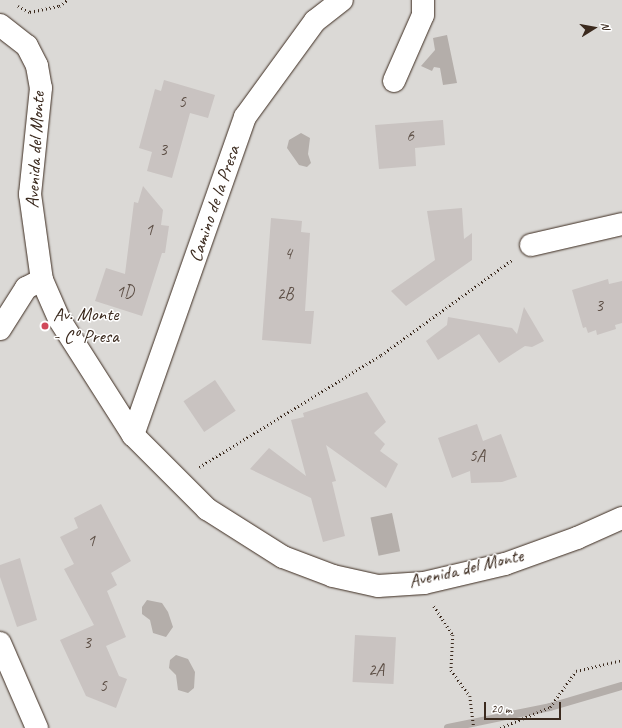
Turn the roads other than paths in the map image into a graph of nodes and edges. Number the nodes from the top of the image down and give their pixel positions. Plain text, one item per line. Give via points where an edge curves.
1 (342, 0) edge
2 (422, 0) edge
3 (0, 25) edge
4 (394, 81) dead end
5 (622, 224) edge
6 (532, 245) road end
7 (42, 280) junction
8 (0, 329) edge
9 (134, 435) junction
10 (622, 518) edge
11 (0, 644) edge
12 (37, 728) edge

1 - 9 street, Camino de la Presa via 315,21 245,117
2 - 4 street via 423,15
3 - 7 street, Avenida del Monte via 27,46 36,66 41,88 30,194
5 - 6 street
7 - 8 street via 26,288
7 - 9 street, Avenida del Monte via 60,319
9 - 10 street, Avenida del Monte via 176,481 239,532 283,557 333,576 378,586 424,583 505,564 577,538
11 - 12 street

